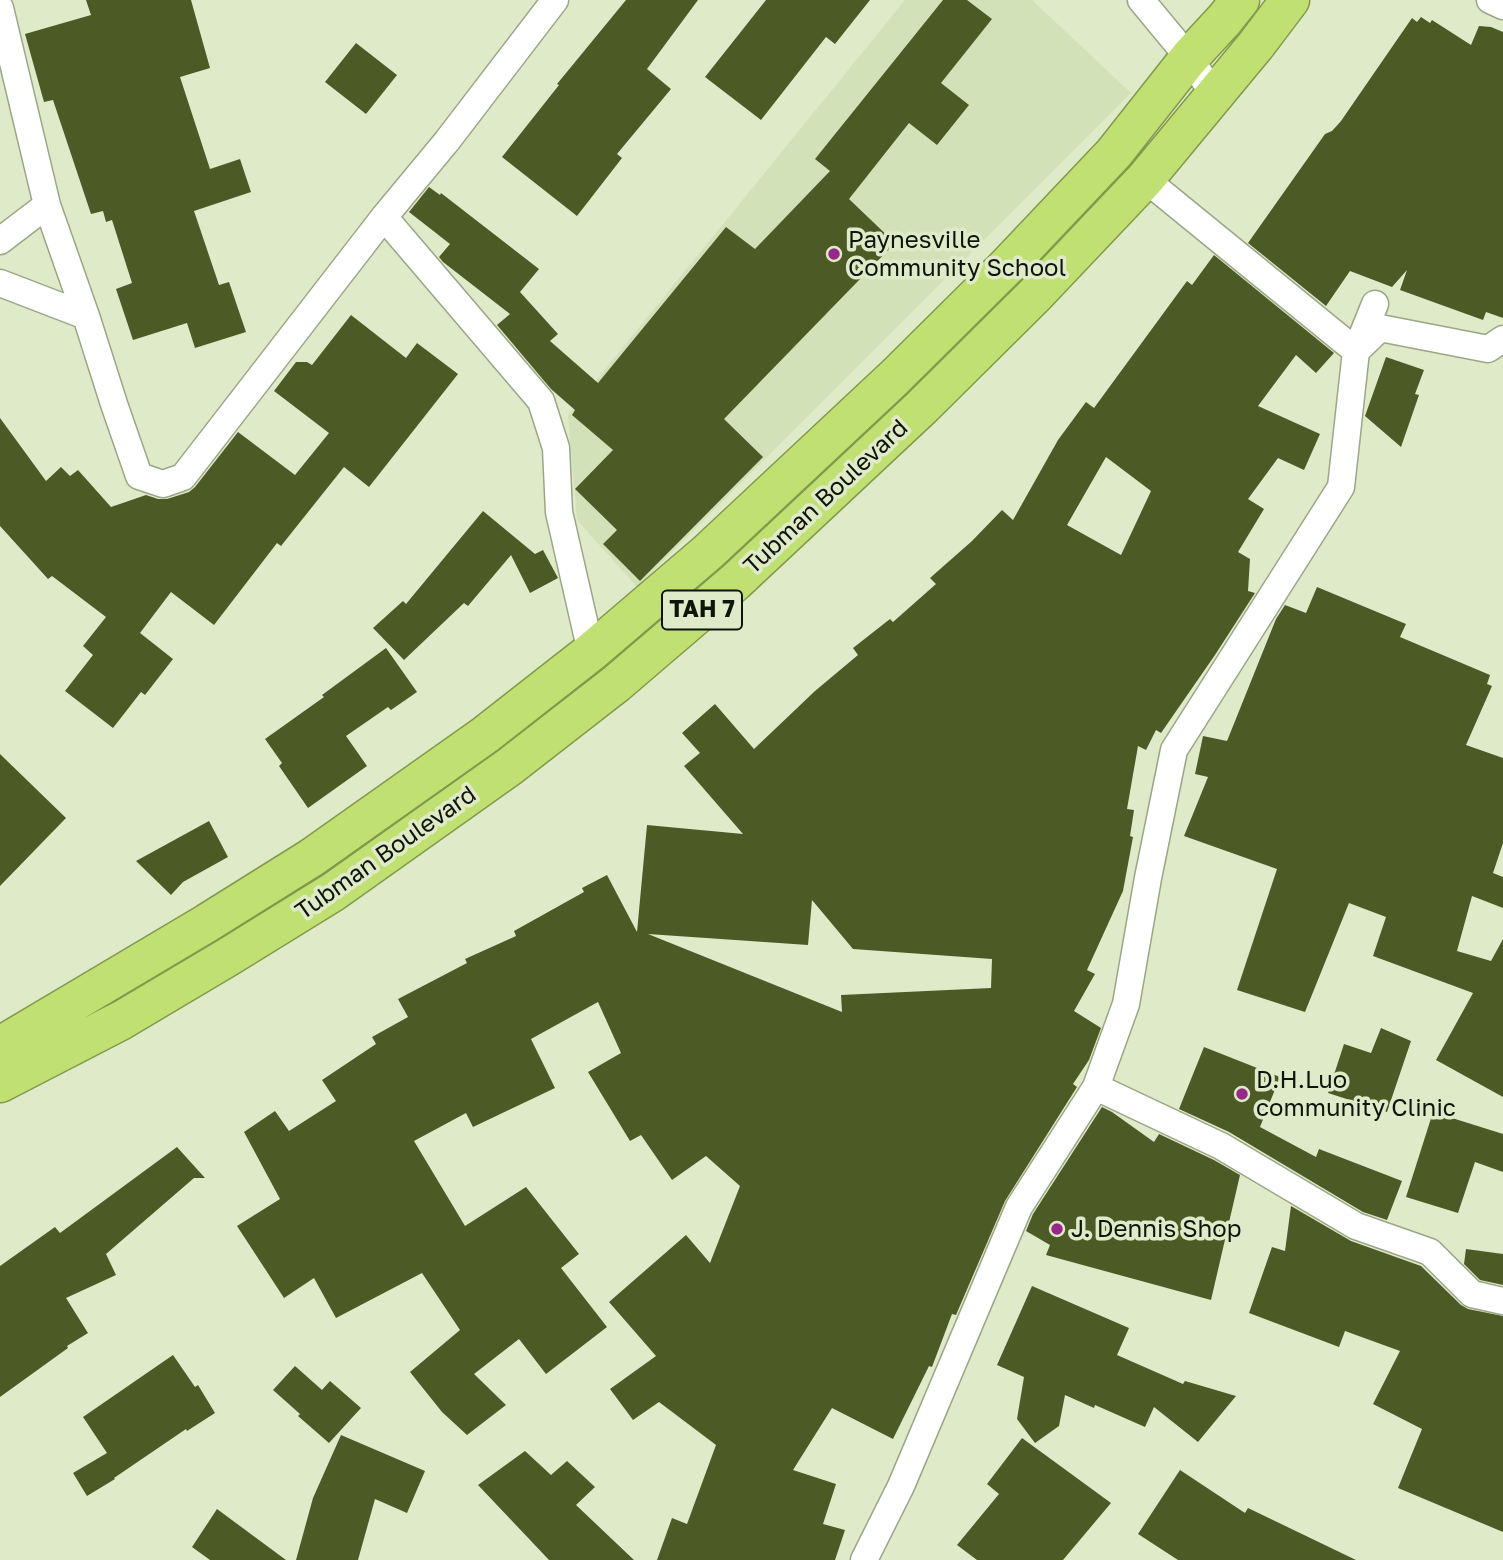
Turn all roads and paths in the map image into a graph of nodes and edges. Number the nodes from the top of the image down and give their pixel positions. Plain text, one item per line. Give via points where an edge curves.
1 (555, 0) edge
2 (1141, 0) edge
3 (1240, 0) edge
4 (1290, 0) edge
5 (1490, 0) edge
6 (1503, 6) edge
7 (0, 8) edge
8 (1189, 58) junction
9 (1214, 94) junction
10 (1144, 179) junction
11 (47, 205) junction
12 (384, 217) junction
13 (0, 241) edge
14 (0, 283) edge
15 (1375, 304) dead end
16 (86, 316) junction
17 (1503, 339) edge
18 (1356, 351) junction
19 (591, 652) junction
20 (0, 1046) edge
21 (0, 1083) edge
22 (1096, 1087) junction
23 (1503, 1301) edge
24 (864, 1560) edge

1 - 12 street
2 - 8 street
3 - 8 highway, Tubman Boulevard / TAH 7
4 - 9 highway, Tubman Boulevard / TAH 7
5 - 6 street
7 - 11 street
8 - 9 street
8 - 19 highway, Tubman Boulevard / TAH 7 via 1114,153 988,285 708,552
9 - 10 highway, Tubman Boulevard / TAH 7
10 - 18 street
10 - 21 highway, Tubman Boulevard / TAH 7 via 922,407 735,582 509,768 333,892 228,957 122,1020
11 - 13 street
11 - 16 street
12 - 16 street via 183,477 163,484 139,477
12 - 19 street via 541,401 556,448 559,512
14 - 16 street
15 - 18 street
17 - 18 street via 1488,349 1380,328
18 - 22 street via 1340,487 1174,750 1126,1004
19 - 20 highway, Tubman Boulevard / TAH 7 via 485,735 311,858
22 - 23 street via 1221,1146 1356,1226 1430,1252 1472,1294
22 - 24 street via 1019,1207 901,1486

